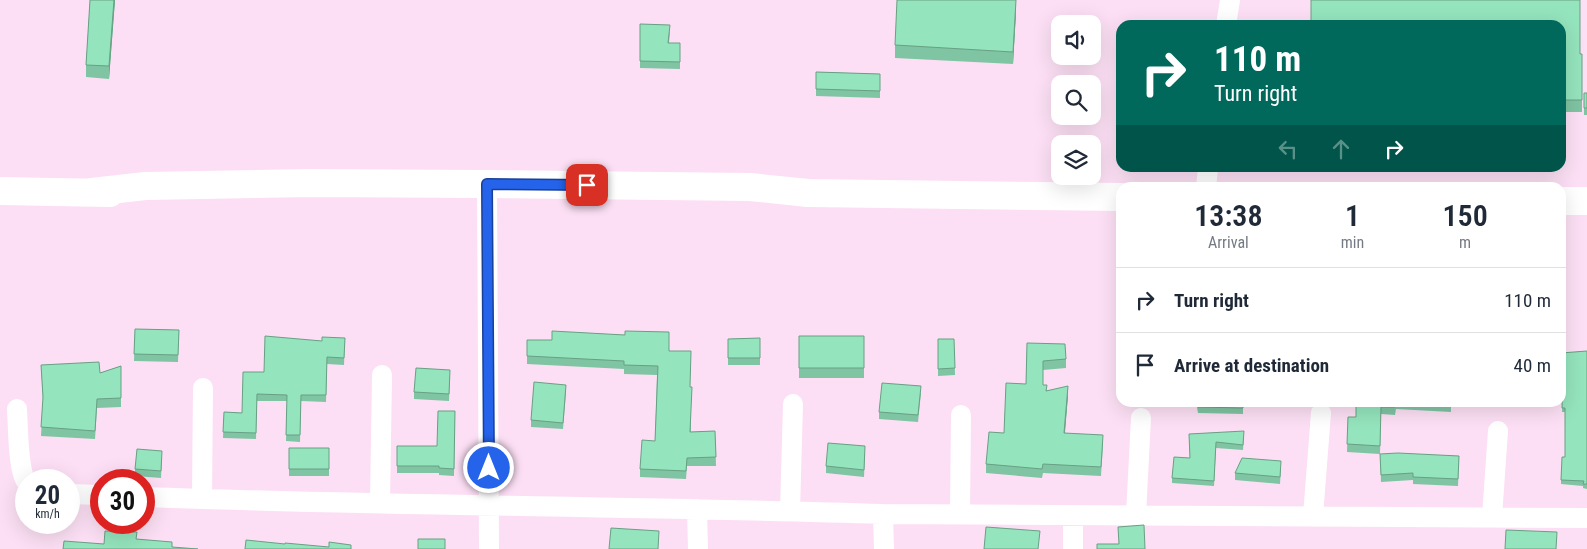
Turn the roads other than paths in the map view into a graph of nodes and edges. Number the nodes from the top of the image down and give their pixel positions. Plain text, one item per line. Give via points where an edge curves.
1 (1230, 0) edge
2 (1227, 20) edge
3 (487, 191) junction
4 (0, 192) edge
5 (1116, 197) edge
6 (1566, 201) edge
7 (1587, 201) edge
8 (382, 375) dead end
9 (203, 388) dead end
10 (793, 404) dead end
11 (17, 409) dead end
12 (1321, 413) dead end
13 (961, 415) dead end
14 (1141, 418) dead end
15 (1498, 431) dead end
16 (22, 469) edge
17 (155, 497) edge
18 (202, 499) junction
19 (380, 503) junction
20 (489, 506) junction
21 (697, 509) junction
22 (790, 511) junction
23 (883, 514) junction
24 (960, 514) junction
25 (1073, 515) junction
26 (1136, 515) junction
27 (1313, 516) junction
28 (1492, 517) junction
29 (1587, 518) edge
30 (489, 549) edge
31 (698, 549) edge
32 (884, 549) edge
33 (1073, 549) edge

1 - 2 street
3 - 4 main road via 310,183 145,186 92,192
3 - 5 main road via 750,187 808,193
3 - 20 street
6 - 7 main road
8 - 19 street
9 - 18 street
10 - 22 street
11 - 16 street
12 - 27 street
13 - 24 street
14 - 26 street
15 - 28 street
17 - 18 street
18 - 19 street
19 - 20 street
20 - 21 street
20 - 30 street
21 - 22 street
21 - 31 street
22 - 23 street
23 - 24 street
23 - 32 street
24 - 25 street
25 - 26 street
25 - 33 street
26 - 27 street
27 - 28 street
28 - 29 street

